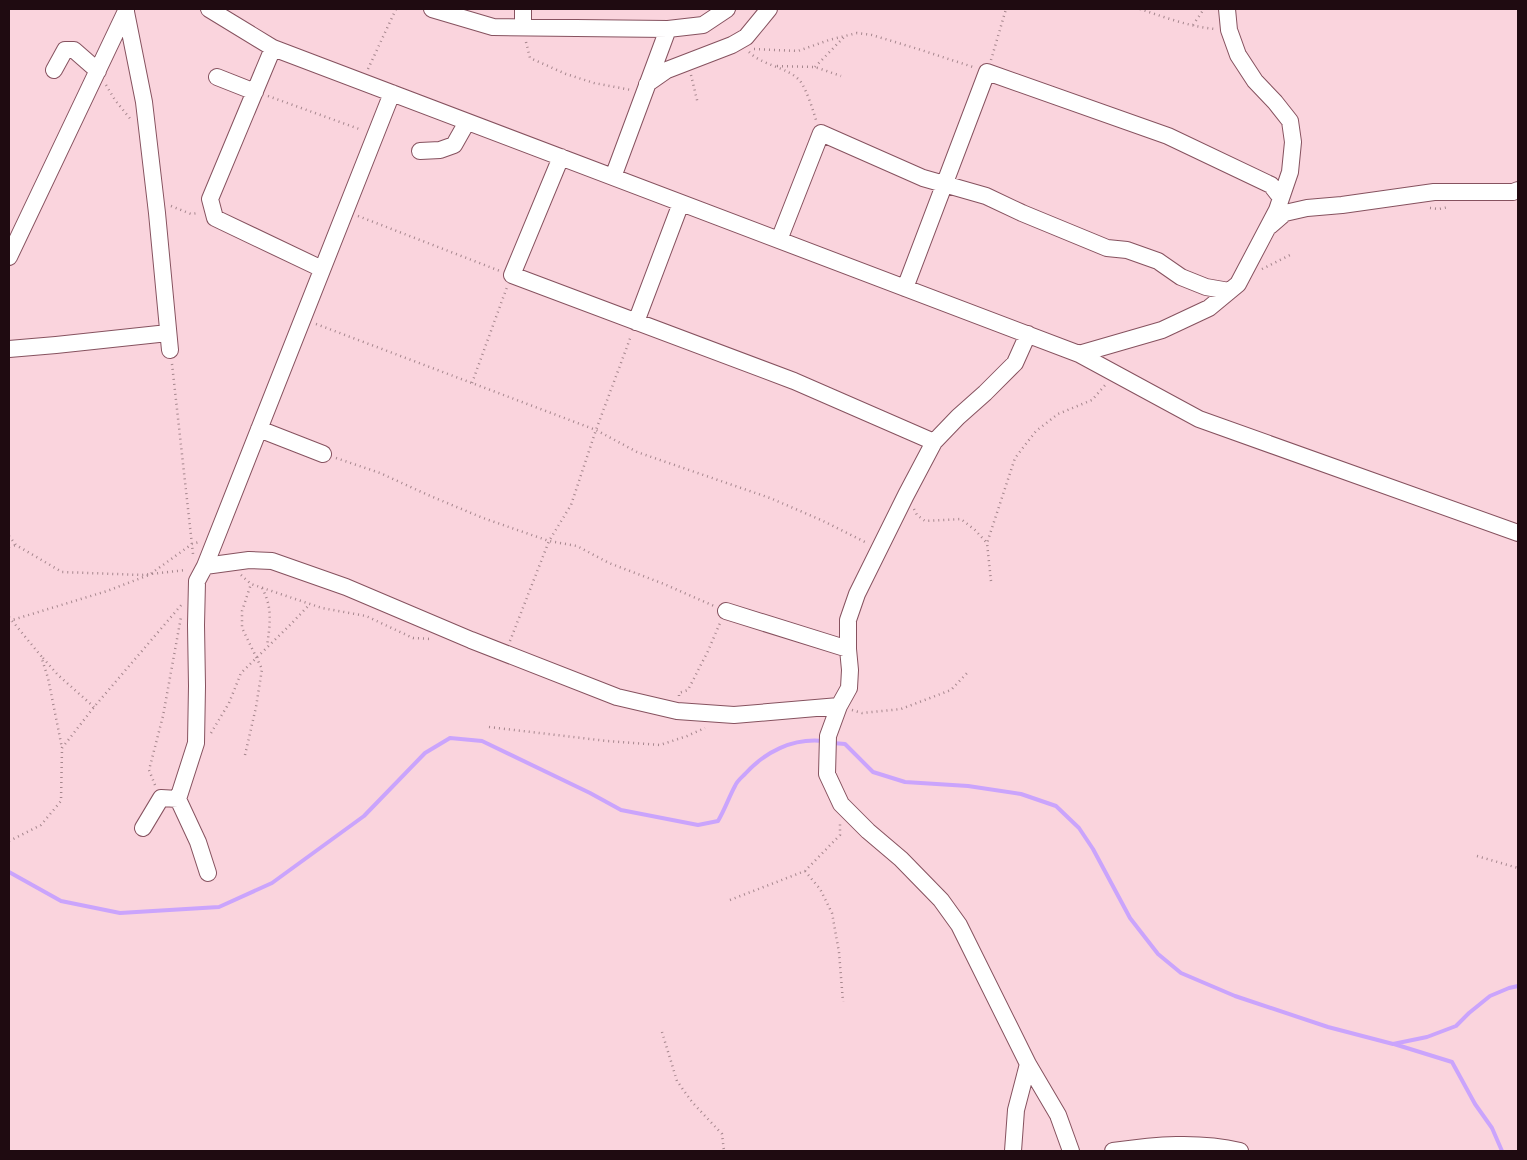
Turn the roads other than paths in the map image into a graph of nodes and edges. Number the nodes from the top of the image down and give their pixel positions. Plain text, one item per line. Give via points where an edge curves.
1 (208, 9) edge
2 (432, 9) edge
3 (523, 9) edge
4 (727, 9) edge
5 (769, 9) edge
6 (1227, 9) edge
7 (126, 11) edge
8 (523, 27) junction
9 (668, 29) junction
10 (273, 48) junction
11 (54, 70) dead end
12 (98, 71) junction
13 (217, 77) dead end
14 (646, 88) junction
15 (255, 92) junction
16 (392, 93) junction
17 (467, 122) junction
18 (420, 151) dead end
19 (561, 157) junction
20 (612, 177) junction
21 (944, 184) junction
22 (1518, 190) edge
23 (1280, 198) junction
24 (681, 203) junction
25 (1268, 227) junction
26 (779, 240) junction
27 (9, 256) edge
28 (322, 269) junction
29 (905, 288) junction
30 (1229, 291) junction
31 (636, 322) junction
32 (168, 333) junction
33 (1028, 334) junction
34 (9, 349) edge
35 (170, 350) road end
36 (1079, 354) junction
37 (259, 429) junction
38 (934, 442) junction
39 (323, 454) road end
40 (1518, 533) edge
41 (205, 566) junction
42 (726, 611) road end
43 (848, 649) junction
44 (839, 706) junction
45 (178, 799) junction
46 (143, 828) dead end
47 (208, 874) dead end
48 (1028, 1064) junction
49 (1013, 1151) edge
50 (1071, 1151) edge
51 (1113, 1151) edge
52 (1240, 1151) edge

1 - 10 street
2 - 8 street via 493,27
3 - 8 street
4 - 9 street via 703,25
5 - 14 street via 746,37 667,70
6 - 23 street via 1229,30 1238,55 1290,121 1293,142 1290,172
7 - 12 street
7 - 32 street via 144,102
8 - 9 street
9 - 14 street
10 - 15 street
10 - 16 street
11 - 12 street via 65,50 74,50
12 - 27 street
13 - 15 street
14 - 20 street
15 - 28 street via 210,199 215,218
16 - 17 street
16 - 28 street
17 - 18 street via 454,145
17 - 19 street
19 - 20 street
19 - 31 street via 512,275
20 - 24 street
21 - 23 street via 987,72 1168,136 1271,185
21 - 26 street via 923,178 821,133
21 - 29 street
21 - 30 street via 986,196 1107,248 1127,250 1158,261 1181,277 1206,287
22 - 25 street via 1434,192 1307,208 1285,214
23 - 25 street
24 - 26 street
24 - 31 street
25 - 30 street via 1238,284
26 - 29 street
28 - 37 street
29 - 33 street
30 - 36 street via 1209,308 1162,330
31 - 38 street via 794,381
32 - 34 street
32 - 35 street
33 - 36 street
33 - 38 street via 1015,363
36 - 40 street via 1199,419
37 - 39 street
37 - 41 street
38 - 43 street via 857,594 848,620
41 - 44 street via 249,560 272,561 346,587 617,697 677,711 734,715
41 - 45 street via 197,581 196,742
42 - 43 street
43 - 44 street via 848,688
44 - 48 street via 828,743 827,774 841,804 941,900 958,926
45 - 46 street via 161,798
45 - 47 street via 198,842
48 - 49 street via 1016,1110
48 - 50 street via 1058,1115
51 - 52 street via 1150,1145 1189,1145

